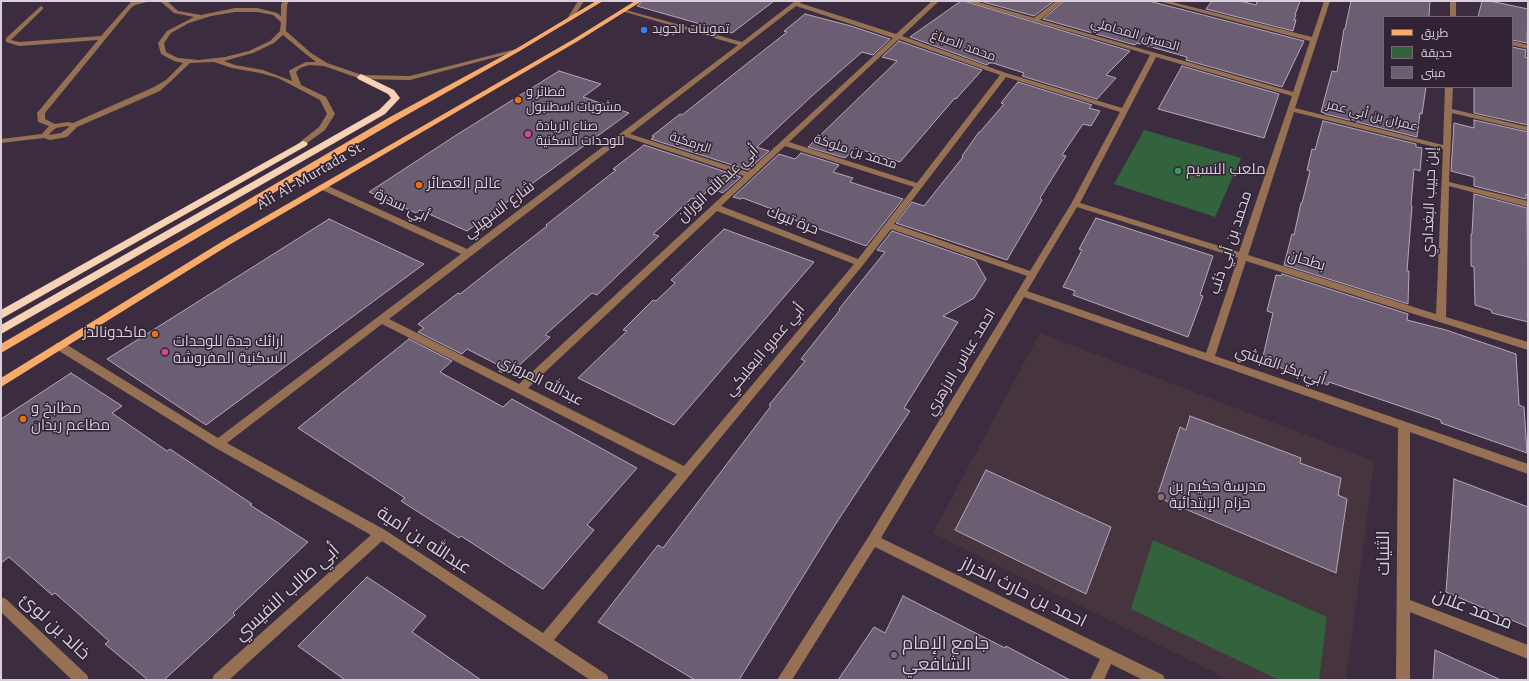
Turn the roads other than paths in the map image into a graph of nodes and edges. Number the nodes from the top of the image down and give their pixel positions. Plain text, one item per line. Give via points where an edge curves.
1 (148, 1) edge
2 (163, 1) edge
3 (286, 1) edge
4 (581, 1) edge
5 (600, 1) edge
6 (639, 1) edge
7 (936, 1) edge
8 (968, 1) edge
9 (1060, 1) edge
10 (1161, 1) edge
11 (1327, 1) edge
12 (1453, 1) edge
13 (133, 2) edge
14 (257, 3) dead end
15 (797, 3) edge
16 (1182, 3) edge
17 (41, 8) dead end
18 (234, 10) junction
19 (624, 10) junction
20 (176, 12) junction
21 (1453, 16) edge
22 (201, 17) junction
23 (570, 18) junction
24 (1035, 20) junction
25 (284, 21) junction
26 (174, 30) junction
27 (283, 31) junction
28 (898, 37) junction
29 (103, 38) junction
30 (1314, 40) junction
31 (1513, 43) edge
32 (743, 44) junction
33 (1528, 47) edge
34 (516, 51) junction
35 (1154, 54) junction
36 (215, 60) junction
37 (188, 61) junction
38 (325, 64) junction
39 (1004, 74) junction
40 (361, 77) junction
41 (298, 86) junction
42 (1449, 88) edge
43 (1296, 95) junction
44 (1291, 109) junction
45 (1448, 110) junction
46 (1124, 111) junction
47 (54, 126) junction
48 (73, 126) junction
49 (1528, 129) edge
50 (45, 134) junction
51 (624, 134) junction
52 (1, 136) edge
53 (1, 141) edge
54 (784, 143) junction
55 (304, 144) joint
56 (1446, 148) junction
57 (749, 176) junction
58 (1444, 183) junction
59 (919, 186) junction
60 (323, 187) junction
61 (1075, 204) junction
62 (1528, 204) edge
63 (715, 207) junction
64 (889, 225) junction
65 (468, 253) junction
66 (1243, 256) junction
67 (860, 262) junction
68 (1032, 275) junction
69 (1022, 293) junction
70 (1, 315) edge
71 (381, 319) junction
72 (1441, 319) junction
73 (1, 330) edge
74 (60, 346) junction
75 (1528, 346) edge
76 (1, 349) edge
77 (1210, 358) junction
78 (1, 383) edge
79 (520, 389) junction
80 (1404, 426) junction
81 (218, 444) junction
82 (1528, 469) edge
83 (685, 472) junction
84 (381, 534) junction
85 (873, 540) junction
86 (1, 603) edge
87 (1403, 603) junction
88 (544, 642) junction
89 (1528, 652) edge
90 (1108, 656) junction
91 (82, 680) edge
92 (219, 680) edge
93 (602, 680) edge
94 (784, 680) edge
95 (1097, 680) edge
96 (1158, 680) edge
97 (1402, 680) edge

1 - 13 street
2 - 20 street
3 - 25 street
4 - 23 street
5 - 23 main road, Ali Al-Murtada St.
6 - 19 main road, Ali Al-Murtada St.
7 - 28 street, أبي عبدالله الوزان
8 - 24 street, الحسين المحاملي
9 - 24 street
10 - 16 street
11 - 30 street, محمد بن أبي ذئب
12 - 21 street
13 - 29 street
14 - 18 street
15 - 28 street, محمد الصباغ
15 - 32 street, شارع السهيلي
16 - 30 street
17 - 29 street via 8,41 19,44
18 - 22 street
18 - 25 street via 269,12
19 - 32 street
19 - 60 main road, Ali Al-Murtada St.
20 - 22 street
20 - 26 street
22 - 26 street
23 - 34 main road, Ali Al-Murtada St.
24 - 35 street, الحسين المحاملي
25 - 27 street
26 - 37 street via 169,32 161,43 163,53 176,60
27 - 36 street via 272,42 251,52
27 - 38 street via 309,54
28 - 39 street, محمد الصباغ
28 - 54 street, أبي عبدالله الوزان
29 - 47 street via 41,113 42,120
30 - 43 street, محمد بن أبي ذئب
31 - 33 street
32 - 51 street, شارع السهيلي
34 - 40 street via 410,78
34 - 76 main road, Ali Al-Murtada St. via 386,123
35 - 43 street, الحسين المحاملي
35 - 46 street, احمد عباس الازهري
36 - 37 street
36 - 41 street via 234,67 261,71
37 - 48 street via 157,89
38 - 40 street
38 - 41 street via 308,63 292,71
39 - 46 street, محمد الصباغ
39 - 59 street, أبي عمرو البعلبكي
40 - 73 highway via 392,92 396,98 382,112
41 - 55 street via 323,99 331,114 322,128
42 - 45 street, إبن حبيب البغدادي
43 - 44 street, محمد بن أبي ذئب
44 - 56 street, عمران بن أبي عمر
44 - 66 street, محمد بن أبي ذئب
45 - 49 street
45 - 56 street, إبن حبيب البغدادي
46 - 61 street, احمد عباس الازهري
47 - 48 street
47 - 50 street
48 - 50 street via 74,128 64,135 56,137
50 - 52 street
50 - 53 street
51 - 57 street, البرمكية
51 - 65 street, شارع السهيلي
54 - 57 street, أبي عبدالله الوزان
54 - 59 street, محمد بن ملوكة
55 - 70 highway
56 - 58 street, إبن حبيب البغدادي
57 - 63 street, أبي عبدالله الوزان
58 - 62 street
58 - 72 street, إبن حبيب البغدادي
59 - 64 street, أبي عمرو البعلبكي
60 - 65 street, أبي سدرة
60 - 74 main road, Ali Al-Murtada St. via 226,243
61 - 66 street, بطحان
61 - 68 street, احمد عباس الازهري
63 - 67 street, حرة تبوك
63 - 79 street, أبي عبدالله الوزان
64 - 67 street, أبي عمرو البعلبكي
64 - 68 street
65 - 71 street, شارع السهيلي
66 - 72 street, بطحان
66 - 77 street, محمد بن أبي ذئب
67 - 83 street, أبي عمرو البعلبكي
68 - 69 street, احمد عباس الازهري
69 - 77 street, أبي بكر القبشي
69 - 85 street, احمد عباس الازهري
71 - 79 street, عبدالله المروزي
71 - 81 street, شارع السهيلي
72 - 75 street, بطحان
74 - 78 main road, Ali Al-Murtada St.
74 - 81 street, عبدالله بن أمية
77 - 80 street, أبي بكر القبشي
79 - 83 street, عبدالله المروزي
80 - 82 street, أبي بكر القبشي
80 - 87 street, الثنيات
81 - 84 street, عبدالله بن أمية
83 - 88 street, أبي عمرو البعلبكي
84 - 88 street, عبدالله بن أمية
84 - 92 street, أبي طالب النفيسي
85 - 90 street, احمد بن حارث الخراز
85 - 94 street, احمد عباس الازهري
86 - 91 street, خالد بن لوئ
87 - 89 street, محمد علان
87 - 97 street, الثنيات
88 - 93 street, عبدالله بن أمية
90 - 95 street
90 - 96 street, احمد بن حارث الخراز

